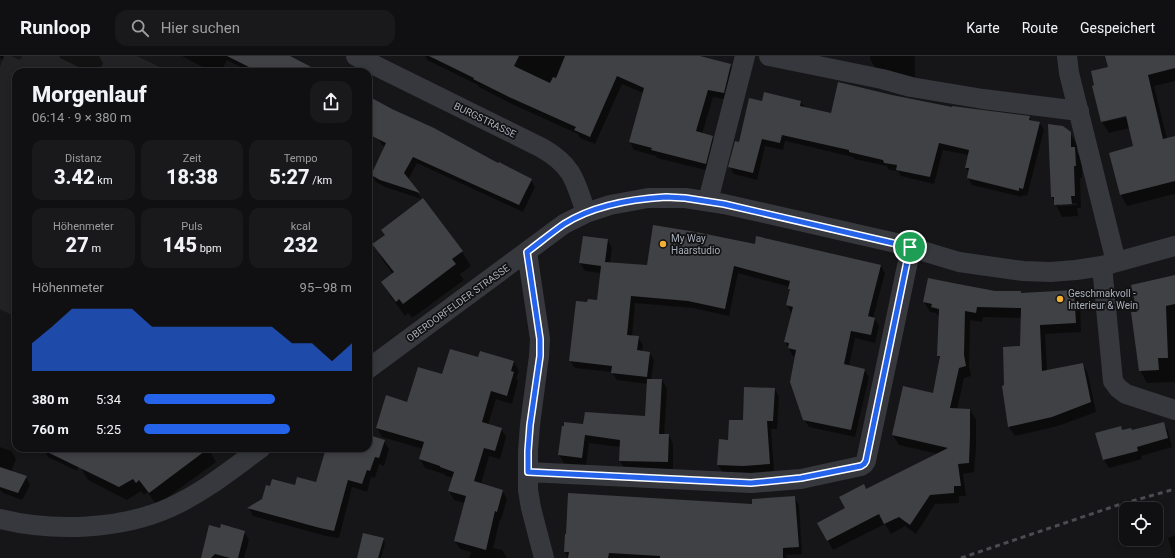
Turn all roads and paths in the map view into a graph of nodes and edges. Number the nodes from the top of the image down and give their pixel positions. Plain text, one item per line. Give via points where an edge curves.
1 (356, 56) edge
2 (745, 56) edge
3 (769, 56) edge
4 (1067, 56) edge
5 (1079, 111) junction
6 (708, 201) junction
7 (586, 212) junction
8 (1175, 246) edge
9 (910, 247) junction
10 (527, 252) junction
11 (1109, 264) junction
12 (372, 366) edge
13 (1175, 410) edge
14 (256, 452) edge
15 (528, 472) junction
16 (0, 519) edge
17 (544, 558) edge

1 - 7 street, BURGSTRASSE via 554,155 575,180
2 - 6 street
3 - 5 street via 911,87
4 - 5 street
5 - 11 street
6 - 7 street, OBERDORFELDER STRASSE via 648,198
6 - 9 street, OBERDORFELDER STRASSE
7 - 10 street, OBERDORFELDER STRASSE via 564,224
8 - 11 street, OBERDORFELDER STRASSE
9 - 11 street, OBERDORFELDER STRASSE via 959,262 1023,271 1076,270
9 - 15 street via 866,461 861,466 801,478 751,483
10 - 12 street, OBERDORFELDER STRASSE
10 - 15 street via 540,339 530,425
11 - 13 street via 1113,381 1126,394
14 - 16 street via 188,498 142,517 110,524 67,527 25,525
15 - 17 street via 531,508

